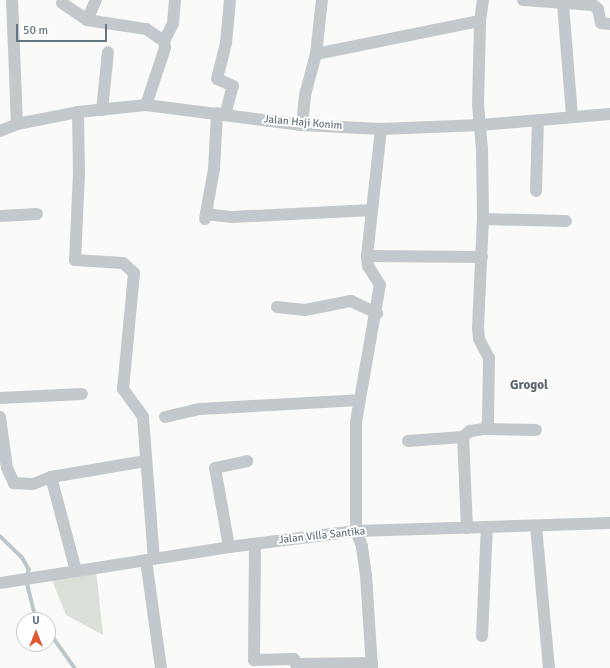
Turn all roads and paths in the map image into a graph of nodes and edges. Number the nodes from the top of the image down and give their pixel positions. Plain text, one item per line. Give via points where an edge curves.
1 (12, 0) edge
2 (96, 0) edge
3 (175, 0) edge
4 (230, 0) edge
5 (322, 0) edge
6 (484, 0) edge
7 (523, 0) edge
8 (62, 3) dead end
9 (563, 4) junction
10 (87, 20) junction
11 (480, 21) junction
12 (610, 24) edge
13 (164, 41) junction
14 (108, 52) dead end
15 (316, 54) junction
16 (146, 105) junction
17 (102, 110) junction
18 (78, 112) junction
19 (221, 114) junction
20 (610, 114) edge
21 (572, 116) junction
22 (538, 120) junction
23 (17, 124) junction
24 (302, 125) junction
25 (481, 125) junction
26 (381, 129) junction
27 (0, 131) edge
28 (536, 191) dead end
29 (372, 210) junction
30 (37, 214) dead end
31 (0, 216) edge
32 (483, 219) junction
33 (566, 221) dead end
34 (367, 256) junction
35 (482, 257) junction
36 (277, 307) dead end
37 (377, 313) junction
38 (82, 394) dead end
39 (0, 398) edge
40 (359, 400) junction
41 (165, 416) dead end
42 (0, 417) edge
43 (485, 429) junction
44 (536, 430) dead end
45 (463, 437) junction
46 (408, 441) dead end
47 (146, 461) junction
48 (247, 461) dead end
49 (52, 477) junction
50 (610, 523) edge
51 (536, 526) junction
52 (487, 527) junction
53 (467, 528) junction
54 (356, 531) junction
55 (255, 544) junction
56 (229, 547) junction
57 (150, 560) junction
58 (76, 571) junction
59 (0, 583) edge
60 (482, 636) dead end
61 (372, 666) edge
62 (161, 668) edge
63 (549, 668) edge

1 - 23 street
2 - 10 street
3 - 13 street via 173,23
4 - 19 street via 226,43 217,79 233,86
5 - 15 street
6 - 11 street
7 - 9 street
8 - 10 street
9 - 12 street via 596,6 599,20
9 - 21 street
10 - 13 street via 97,24 146,29
11 - 15 street
11 - 25 street via 478,105
13 - 16 street
14 - 17 street
15 - 24 street via 305,95
16 - 17 street, Jalan Haji Konim
16 - 19 street, Jalan Haji Konim
17 - 18 street, Jalan Haji Konim
18 - 23 street, Jalan Haji Konim
18 - 47 street via 79,173 75,260 123,263 134,273 123,389 143,417
19 - 24 street, Jalan Haji Konim
19 - 29 street via 205,216
20 - 21 street, Jalan Haji Konim
21 - 22 street, Jalan Haji Konim
22 - 25 street, Jalan Haji Konim
22 - 28 street
23 - 27 street, Jalan Haji Konim
24 - 26 street, Jalan Haji Konim
25 - 26 street, Jalan Haji Konim
25 - 32 street
26 - 29 street
29 - 34 street
30 - 31 street
32 - 33 street
32 - 35 street
34 - 35 street
34 - 37 street via 368,266 380,285
35 - 43 street via 479,339 489,358 488,422
36 - 37 street via 305,310 351,301
37 - 40 street
38 - 39 street
40 - 41 street via 200,409
40 - 54 street via 356,422
42 - 49 street via 7,468 14,483 33,484
43 - 44 street
43 - 45 street via 470,431
45 - 46 street
45 - 53 street
47 - 49 street
47 - 57 street
48 - 56 street via 214,468
49 - 58 street
50 - 51 street, Jalan Villa Santika
51 - 52 street, Jalan Villa Santika
51 - 63 street
52 - 53 street, Jalan Villa Santika
52 - 60 street
53 - 54 street, Jalan Villa Santika
54 - 55 street, Jalan Villa Santika
54 - 61 street via 362,546 366,576
55 - 56 street, Jalan Villa Santika
55 - 61 street via 254,660 294,659 296,664
56 - 57 street, Jalan Villa Santika
57 - 58 street, Jalan Villa Santika
57 - 62 street
58 - 59 street, Jalan Villa Santika

